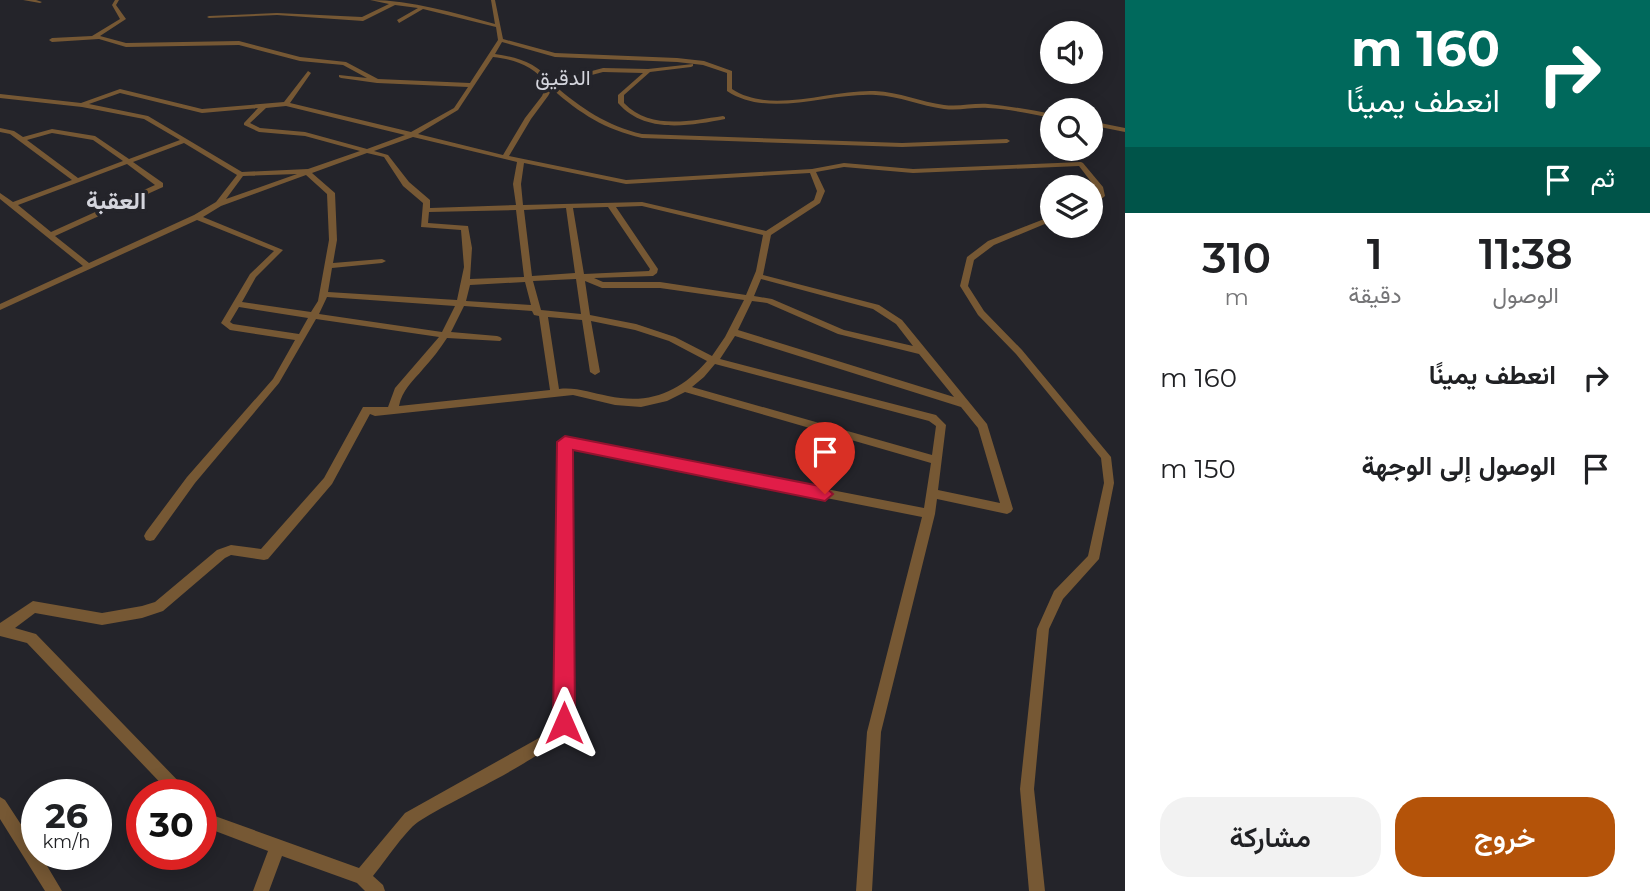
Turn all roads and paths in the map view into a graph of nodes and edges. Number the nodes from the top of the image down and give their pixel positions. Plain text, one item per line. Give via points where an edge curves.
1 (25, 0) edge
2 (117, 0) edge
3 (372, 0) edge
4 (493, 0) edge
5 (40, 2) dead end
6 (393, 4) junction
7 (450, 4) dead end
8 (422, 8) junction
9 (450, 13) junction
10 (209, 17) dead end
11 (399, 20) dead end
12 (497, 26) junction
13 (94, 37) junction
14 (52, 40) dead end
15 (501, 40) junction
16 (492, 55) junction
17 (704, 63) junction
18 (649, 71) junction
19 (309, 73) dead end
20 (341, 76) dead end
21 (377, 81) junction
22 (550, 84) junction
23 (471, 85) junction
24 (3, 97) edge
25 (286, 104) junction
26 (82, 105) junction
27 (265, 105) junction
28 (1040, 114) edge
29 (723, 118) dead end
30 (1103, 126) edge
31 (0, 130) edge
32 (1125, 130) edge
33 (411, 135) junction
34 (22, 139) junction
35 (186, 140) junction
36 (1007, 141) dead end
37 (369, 149) junction
38 (505, 157) junction
39 (521, 160) junction
40 (125, 162) junction
41 (812, 171) junction
42 (306, 172) junction
43 (241, 174) junction
44 (1090, 175) edge
45 (77, 180) junction
46 (0, 195) edge
47 (218, 204) junction
48 (610, 204) junction
49 (12, 205) junction
50 (569, 206) junction
51 (520, 207) junction
52 (427, 210) junction
53 (197, 217) junction
54 (1040, 223) edge
55 (767, 234) junction
56 (50, 235) junction
57 (382, 261) dead end
58 (88, 266) junction
59 (328, 266) junction
60 (578, 275) junction
61 (758, 276) junction
62 (528, 277) junction
63 (468, 282) junction
64 (324, 294) junction
65 (747, 300) junction
66 (461, 303) junction
67 (235, 304) junction
68 (0, 307) edge
69 (538, 311) junction
70 (313, 313) junction
71 (587, 317) junction
72 (733, 332) junction
73 (445, 335) junction
74 (299, 337) junction
75 (497, 339) dead end
76 (921, 351) junction
77 (715, 361) junction
78 (595, 372) dead end
79 (682, 388) junction
80 (555, 393) junction
81 (964, 404) junction
82 (393, 410) junction
83 (936, 460) junction
84 (932, 493) junction
85 (929, 514) junction
86 (150, 536) dead end
87 (1, 630) edge
88 (167, 779) edge
89 (0, 805) edge
90 (217, 825) edge
91 (277, 847) junction
92 (362, 877) junction
93 (54, 891) edge
94 (261, 891) edge
95 (377, 891) edge
96 (864, 891) edge
97 (1037, 891) edge

1 - 5 street
2 - 13 street via 114,5 122,19
3 - 6 street
4 - 12 street
6 - 8 street
6 - 10 street via 363,19 277,14
7 - 9 street
8 - 9 street
8 - 11 street
9 - 12 street
12 - 15 street
13 - 14 street
13 - 21 street via 126,45 256,45 300,59 344,64
15 - 16 street
15 - 17 street via 564,56
16 - 22 street via 523,62
16 - 23 street
17 - 18 street
17 - 28 street via 730,72 729,90 734,95 756,100 881,92 943,107 985,106
18 - 22 street via 603,70
18 - 29 street via 621,95 627,112 644,119 683,123
19 - 25 street
20 - 21 street
21 - 23 street
22 - 36 street via 592,120 642,136 902,145
22 - 38 street
23 - 33 street via 456,109
24 - 26 street
25 - 27 street
25 - 33 street
26 - 27 street via 120,91 186,109
26 - 35 street via 146,117
27 - 37 street via 246,124
30 - 32 street
31 - 34 street
33 - 37 street
33 - 38 street
34 - 40 street via 52,131 95,138
34 - 45 street
35 - 40 street
35 - 43 street
37 - 42 street
37 - 52 street via 386,156 406,184 427,202
38 - 39 street
39 - 41 street via 637,182
39 - 51 street
40 - 45 street
40 - 56 street via 160,184
41 - 44 street via 844,165 913,171 1081,164
41 - 55 street via 821,191 817,201
42 - 43 street
42 - 47 street
42 - 59 street via 331,193 333,240
43 - 47 street
45 - 49 street
46 - 49 street
47 - 53 street
48 - 50 street
48 - 55 street via 664,208
48 - 60 street via 653,273
49 - 56 street
50 - 51 street
50 - 60 street
51 - 52 street
51 - 62 street
52 - 63 street via 424,225 465,228 470,253
53 - 58 street
53 - 67 street via 279,250 253,276
54 - 97 street via 991,243 970,259 964,286 981,313 1105,457 1109,483 1093,559 1058,594 1043,629 1027,789
55 - 61 street
56 - 58 street
57 - 59 street
58 - 68 street
59 - 64 street
60 - 62 street
60 - 65 street via 602,285 660,285
60 - 71 street
61 - 65 street
61 - 76 street via 876,307 899,322
62 - 63 street
62 - 69 street
63 - 66 street
64 - 66 street
64 - 70 street
65 - 72 street
65 - 76 street via 769,301 841,332
66 - 69 street
66 - 73 street
67 - 70 street
67 - 74 street via 225,323 230,327
69 - 71 street
69 - 80 street
70 - 73 street
70 - 74 street
71 - 77 street via 648,331
71 - 78 street
72 - 77 street
72 - 81 street
73 - 75 street
73 - 82 street via 393,396
74 - 86 street via 276,381 191,480
76 - 81 street
77 - 79 street
77 - 83 street via 932,418 941,425
79 - 80 street via 642,403 599,400 573,391
79 - 83 street
80 - 82 street
81 - 84 street via 983,427 1007,509
82 - 87 street via 363,414 328,481 264,555 231,550 221,554 159,607 142,612 102,619 33,607
83 - 84 street
84 - 85 street
85 - 92 street via 565,442 564,723 544,743 410,818
85 - 96 street via 874,732
87 - 88 street via 31,638
89 - 93 street
90 - 91 street
91 - 92 street
91 - 94 street
92 - 95 street

